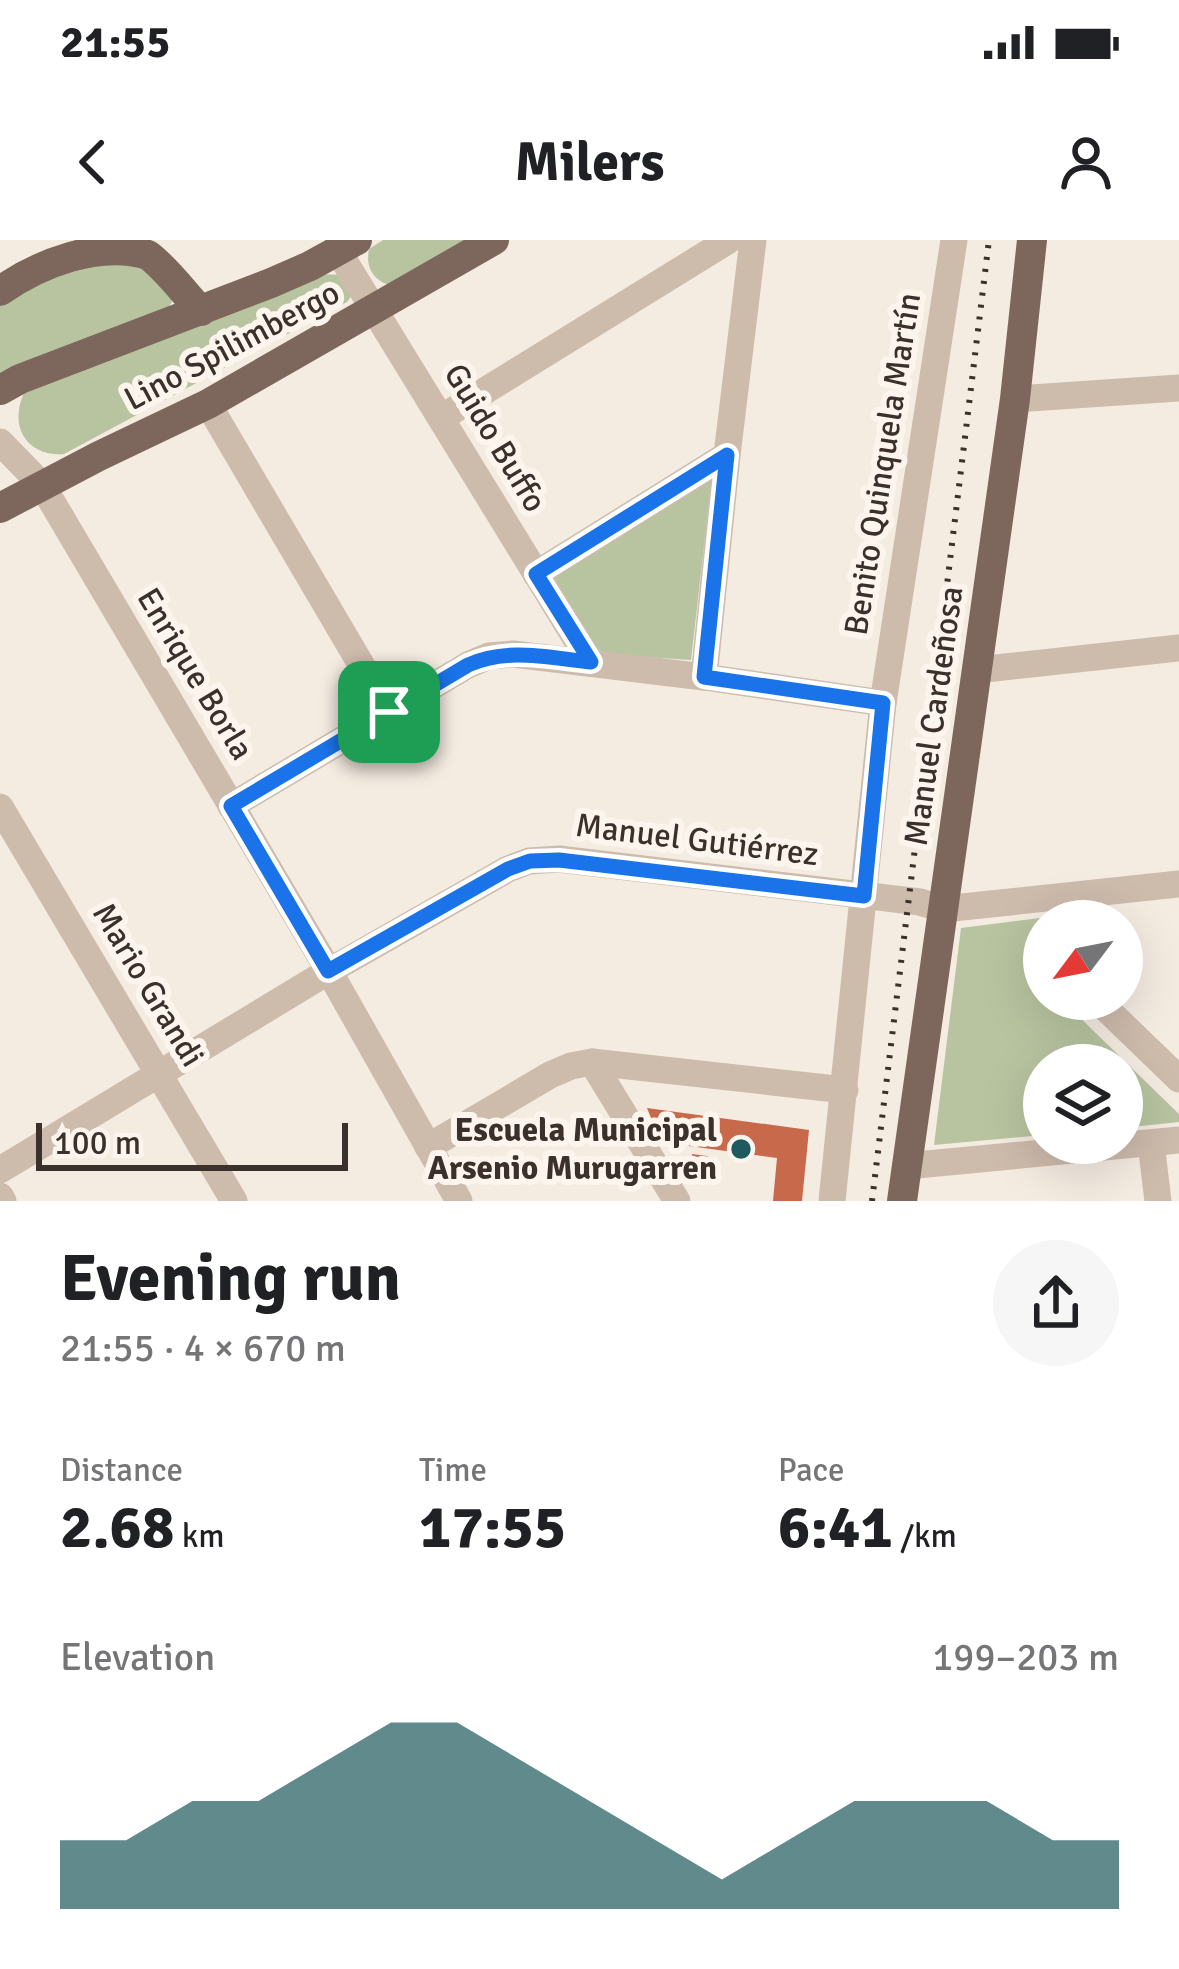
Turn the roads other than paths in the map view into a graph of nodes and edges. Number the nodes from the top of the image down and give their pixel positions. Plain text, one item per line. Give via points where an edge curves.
1 (494, 240) edge
2 (729, 240) edge
3 (753, 240) edge
4 (954, 240) edge
5 (1033, 240) edge
6 (348, 245) edge
7 (0, 292) edge
8 (374, 310) junction
9 (201, 311) junction
10 (1179, 388) edge
11 (0, 389) edge
12 (1015, 399) junction
13 (208, 404) junction
14 (441, 418) junction
15 (0, 442) edge
16 (727, 455) junction
17 (42, 485) junction
18 (0, 508) edge
19 (536, 574) junction
20 (1179, 649) edge
21 (591, 662) junction
22 (976, 670) junction
23 (704, 677) junction
24 (883, 703) junction
25 (389, 712) junction
26 (231, 806) junction
27 (0, 807) edge
28 (1179, 884) edge
29 (864, 896) junction
30 (1112, 900) edge
31 (1023, 908) edge
32 (943, 909) junction
33 (328, 971) junction
34 (1118, 1020) edge
35 (592, 1062) junction
36 (160, 1074) junction
37 (1179, 1079) edge
38 (845, 1090) junction
39 (1165, 1141) edge
40 (428, 1147) junction
41 (906, 1166) junction
42 (0, 1170) edge
43 (234, 1201) edge
44 (459, 1201) edge
45 (677, 1201) edge
46 (832, 1201) edge
47 (902, 1201) edge
48 (1158, 1201) edge

1 - 8 main road, Lino Spilimbergo
2 - 14 street
3 - 16 street
4 - 24 street, Benito Quinquela Martín
5 - 12 main road, Manuel Cardeñosa
6 - 8 street, Guido Buffo
6 - 9 main road, Lino Spilimbergo
7 - 9 main road via 59,253 112,242 151,257
8 - 13 main road, Lino Spilimbergo
8 - 14 street, Guido Buffo
9 - 11 main road, Lino Spilimbergo
10 - 12 street
12 - 22 main road, Manuel Cardeñosa
13 - 17 main road, Lino Spilimbergo
13 - 25 street
14 - 19 street, Guido Buffo
15 - 17 street, Enrique Borla
16 - 19 street
16 - 23 street
17 - 18 main road, Lino Spilimbergo
17 - 26 street, Enrique Borla
19 - 21 street, Guido Buffo
20 - 22 street
21 - 23 street
21 - 25 street via 489,656
22 - 32 main road, Manuel Cardeñosa
23 - 24 street
24 - 29 street, Benito Quinquela Martín
25 - 26 street
26 - 33 street, Enrique Borla
27 - 36 street, Mario Grandi
28 - 30 street, Manuel Gutiérrez
29 - 32 street, Manuel Gutiérrez
29 - 33 street, Manuel Gutiérrez via 530,861
29 - 38 street, Benito Quinquela Martín
31 - 32 street, Manuel Gutiérrez
32 - 41 main road, Manuel Cardeñosa
33 - 36 street, Manuel Gutiérrez
33 - 40 street, Enrique Borla
34 - 37 street
35 - 38 street
35 - 40 street via 550,1075
35 - 45 street
36 - 42 street, Manuel Gutiérrez
36 - 43 street, Mario Grandi
38 - 46 street, Benito Quinquela Martín
39 - 41 street
39 - 48 street
40 - 44 street, Enrique Borla
41 - 47 main road, Manuel Cardeñosa

